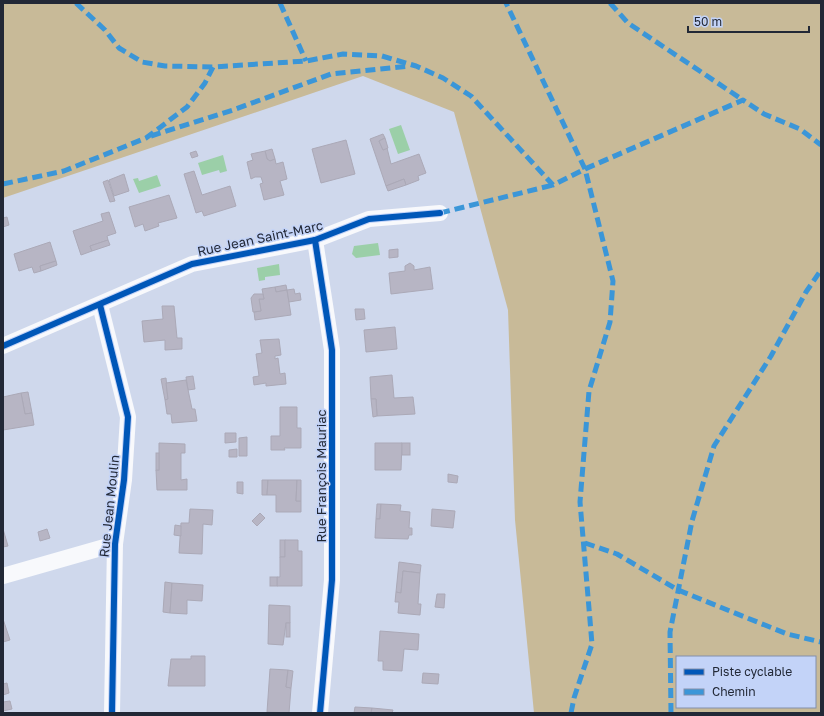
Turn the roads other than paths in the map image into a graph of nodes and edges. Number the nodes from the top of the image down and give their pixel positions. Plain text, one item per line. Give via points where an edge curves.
1 (440, 213) dead end
2 (315, 240) junction
3 (100, 305) junction
4 (3, 346) edge
5 (115, 544) junction
6 (3, 576) edge
7 (112, 713) edge
8 (320, 713) edge

1 - 2 street, Rue Jean Saint-Marc via 369,220
2 - 3 street, Rue Jean Saint-Marc via 192,264
2 - 8 street, Rue François Mauriac via 332,350 332,580
3 - 4 street, Rue Jean Saint-Marc
3 - 5 street, Rue Jean Moulin via 128,417 124,480
5 - 6 street
5 - 7 street, Rue Jean Moulin

